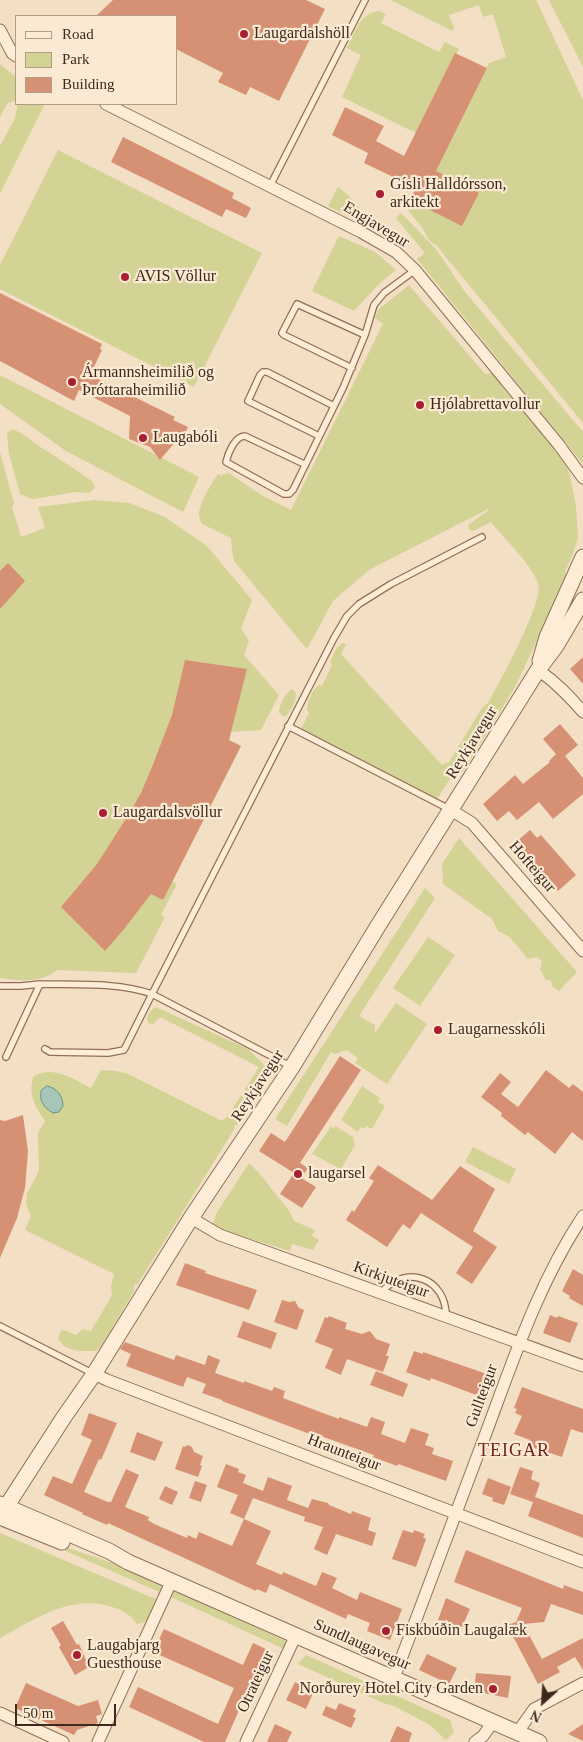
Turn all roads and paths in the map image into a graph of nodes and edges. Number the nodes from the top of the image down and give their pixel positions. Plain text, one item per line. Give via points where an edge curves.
1 (364, 0) edge
2 (0, 30) edge
3 (15, 55) edge
4 (108, 105) edge
5 (270, 186) junction
6 (415, 270) junction
7 (366, 335) junction
8 (352, 368) junction
9 (334, 406) junction
10 (319, 436) junction
11 (304, 464) junction
12 (583, 478) edge
13 (482, 537) dead end
14 (583, 557) edge
15 (583, 600) edge
16 (538, 670) junction
17 (583, 712) edge
18 (288, 726) junction
19 (451, 810) junction
20 (583, 951) edge
21 (40, 984) junction
22 (0, 986) edge
23 (152, 994) junction
24 (45, 1049) dead end
25 (6, 1057) dead end
26 (292, 1067) junction
27 (583, 1216) edge
28 (191, 1218) junction
29 (381, 1294) junction
30 (446, 1317) junction
31 (0, 1326) edge
32 (519, 1343) junction
33 (583, 1366) edge
34 (94, 1374) junction
35 (2, 1511) edge
36 (457, 1513) junction
37 (583, 1562) edge
38 (172, 1580) junction
39 (296, 1635) junction
40 (394, 1678) junction
41 (583, 1683) edge
42 (0, 1713) edge
43 (493, 1722) junction
44 (518, 1733) junction
45 (63, 1742) edge
46 (98, 1742) edge
47 (246, 1742) edge
48 (475, 1742) edge
49 (539, 1742) edge

1 - 5 lane
2 - 3 street
4 - 5 street, Engjavegur
5 - 6 street, Engjavegur via 379,242 396,252
6 - 7 lane via 384,293 374,305
6 - 12 street, Engjavegur
7 - 8 lane
7 - 8 lane via 297,304 284,328 284,335
8 - 9 lane
9 - 10 lane
9 - 10 lane via 267,372 262,372 252,390 248,401 252,404
10 - 11 lane
11 - 11 lane via 293,490 284,494 226,462 237,438 245,436
13 - 18 lane via 359,604 340,627
14 - 16 street, Reykjavegur via 548,637
15 - 16 street, Reykjavegur
16 - 17 street via 564,690
16 - 19 street, Reykjavegur
18 - 19 lane
18 - 23 lane
19 - 20 street, Hofteigur via 472,823
19 - 26 street, Reykjavegur
21 - 22 lane
21 - 23 lane via 111,986
21 - 25 lane
23 - 24 lane via 124,1050 108,1053 50,1052
23 - 26 lane
26 - 28 street, Reykjavegur
27 - 32 street, Gullteigur via 550,1273
28 - 29 street, Kirkjuteigur via 220,1235
28 - 34 street, Reykjavegur
29 - 30 street, Kirkjuteigur
29 - 30 lane via 399,1279 422,1278 441,1293
30 - 32 street, Kirkjuteigur
31 - 34 lane
32 - 33 street, Kirkjuteigur
32 - 36 street, Gullteigur
34 - 35 street, Reykjavegur
34 - 36 street, Hraunteigur
35 - 38 street, Sundlaugavegur via 109,1550 128,1562
36 - 37 street, Hraunteigur
36 - 40 street, Gullteigur
38 - 39 street, Sundlaugavegur
38 - 46 street
39 - 40 street, Sundlaugavegur
39 - 47 street, Otrateigur
40 - 43 street, Sundlaugavegur
41 - 44 street via 534,1709
42 - 45 street
43 - 44 street, Sundlaugavegur
43 - 48 street
44 - 49 street, Sundlaugavegur

